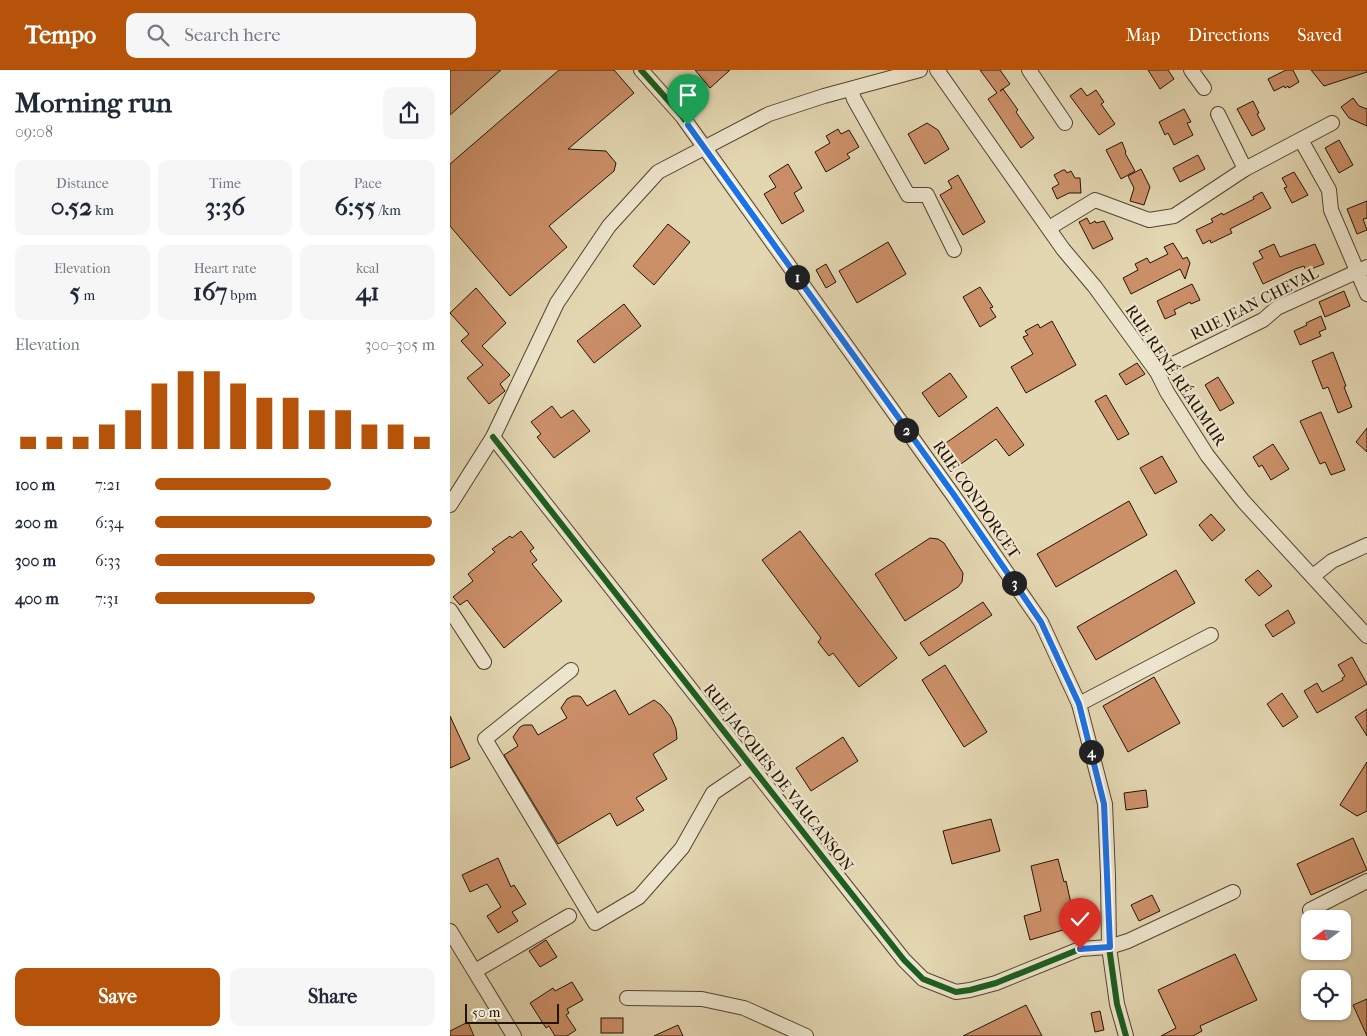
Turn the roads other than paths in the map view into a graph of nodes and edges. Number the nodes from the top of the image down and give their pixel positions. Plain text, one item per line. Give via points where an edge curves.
1 (641, 70) edge
2 (920, 70) edge
3 (937, 70) edge
4 (1029, 70) edge
5 (1191, 70) edge
6 (1204, 88) dead end
7 (851, 90) junction
8 (1218, 114) dead end
9 (1065, 122) dead end
10 (1332, 124) dead end
11 (1301, 140) junction
12 (704, 147) junction
13 (1245, 168) junction
14 (1049, 228) junction
15 (954, 250) dead end
16 (1362, 269) edge
17 (1367, 294) edge
18 (1157, 372) junction
19 (493, 437) junction
20 (450, 505) edge
21 (1367, 545) edge
22 (1313, 576) junction
23 (450, 610) edge
24 (1211, 635) dead end
25 (1367, 636) edge
26 (484, 662) dead end
27 (571, 670) dead end
28 (1079, 704) junction
29 (753, 766) junction
30 (1367, 881) edge
31 (1234, 892) dead end
32 (1310, 910) dead end
33 (569, 916) dead end
34 (450, 931) edge
35 (1110, 947) junction
36 (475, 971) junction
37 (627, 998) dead end
38 (514, 1036) edge
39 (806, 1036) edge
40 (1126, 1036) edge

1 - 12 street, RUE CONDORCET via 682,116
2 - 7 street
3 - 14 street, RUE RENÉ RÉAUMUR
4 - 9 street
5 - 6 street
7 - 12 street via 769,114
7 - 15 street via 908,195 927,195
8 - 13 street
10 - 11 street
11 - 13 street
11 - 16 street via 1328,190 1331,210
12 - 19 street via 658,172 609,226 557,303
12 - 28 street, RUE CONDORCET via 954,495 1041,622
13 - 14 street via 1174,216 1149,220 1095,200
14 - 18 street, RUE RENÉ RÉAUMUR
16 - 17 street
16 - 18 street, RUE JEAN CHEVAL via 1277,308 1263,320
18 - 22 street, RUE RENÉ RÉAUMUR via 1213,462 1243,501
19 - 20 street
19 - 29 street, RUE JACQUES DE VAUCANSON
21 - 22 street via 1332,561
22 - 25 street, RUE RENÉ RÉAUMUR
23 - 26 street
24 - 28 street
27 - 29 street via 485,739 595,924 639,897 682,848 712,792
28 - 35 street, RUE CONDORCET via 1104,804
29 - 35 street, RUE JACQUES DE VAUCANSON via 901,956 924,979 956,992 970,990 996,983 1080,949
30 - 32 street
31 - 35 street, RUE JACQUES DE VAUCANSON
33 - 36 street
34 - 36 street
35 - 40 street, RUE CONDORCET via 1117,1004
36 - 38 street
37 - 39 street via 702,999 744,1008

